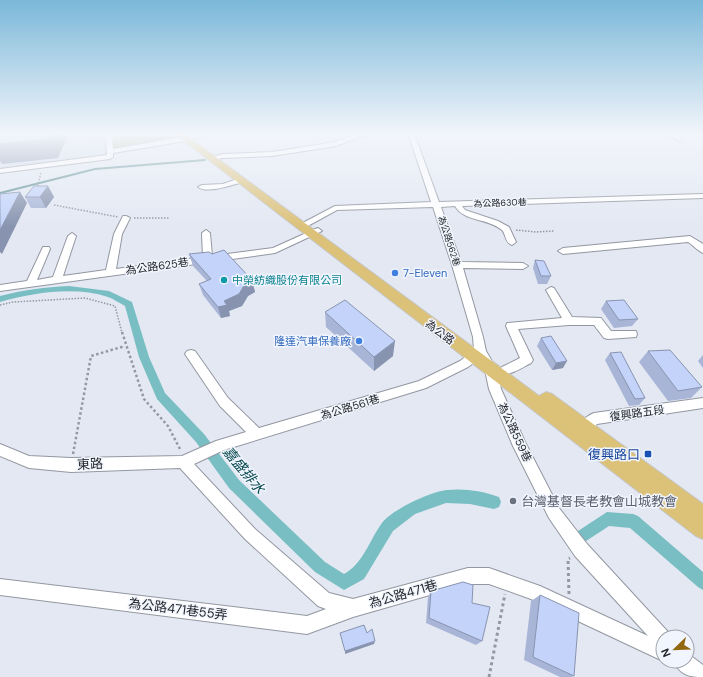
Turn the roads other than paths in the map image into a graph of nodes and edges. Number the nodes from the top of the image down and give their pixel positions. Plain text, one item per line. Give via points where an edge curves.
1 (50, 165) edge
2 (223, 165) edge
3 (225, 165) edge
4 (422, 165) edge
5 (0, 171) edge
6 (240, 180) junction
7 (202, 187) dead end
8 (703, 196) edge
9 (437, 204) junction
10 (457, 204) junction
11 (126, 218) road end
12 (310, 228) junction
13 (206, 233) dead end
14 (72, 236) dead end
15 (512, 242) dead end
16 (46, 249) dead end
17 (703, 250) edge
18 (563, 251) dead end
19 (208, 258) junction
20 (457, 265) junction
21 (523, 266) dead end
22 (110, 273) junction
23 (57, 280) junction
24 (31, 283) junction
25 (0, 288) edge
26 (551, 290) dead end
27 (569, 321) junction
28 (632, 334) dead end
29 (190, 354) dead end
30 (477, 354) junction
31 (499, 370) junction
32 (703, 403) edge
33 (581, 432) junction
34 (257, 434) junction
35 (0, 450) edge
36 (183, 462) junction
37 (703, 516) edge
38 (703, 529) edge
39 (0, 587) edge
40 (353, 608) junction
41 (655, 631) edge
42 (655, 648) edge
43 (694, 669) edge
44 (703, 676) edge

1 - 5 street
2 - 6 main road, 為公路
3 - 12 main road, 為公路
4 - 9 street, 為公路562巷
6 - 7 street via 224,186
6 - 12 main road, 為公路
8 - 10 street, 為公路630巷
9 - 10 street, 為公路630巷
9 - 12 street, 為公路630巷 via 335,208
9 - 20 street, 為公路562巷
10 - 15 street via 462,212 506,229
11 - 22 street via 118,234
12 - 19 street, 為公路625巷 via 275,250
12 - 30 main road, 為公路
13 - 19 street
14 - 23 street
16 - 24 street
17 - 18 street via 690,239
19 - 22 street, 為公路625巷
20 - 21 street
20 - 30 street, 為公路562巷 via 478,337
22 - 23 street, 為公路625巷
23 - 24 street, 為公路625巷
24 - 25 street, 為公路625巷
26 - 27 street
27 - 28 street via 597,321 608,335
27 - 31 street via 511,326 527,360
29 - 34 street via 224,402
30 - 31 main road, 為公路
30 - 34 street, 為公路561巷 via 464,364 422,385
31 - 33 main road, 為公路
31 - 41 street, 為公路559巷 via 495,389 554,513 581,550
32 - 33 street, 復興路五段 via 594,419
33 - 37 main road, 為公路
33 - 38 main road, 為公路
34 - 36 street, 為公路561巷 via 218,446
35 - 36 street, 東路 via 29,462 71,465
36 - 40 street, 為公路471巷 via 250,534 324,600
39 - 40 street, 為公路471巷55弄 via 307,625
40 - 42 street, 為公路471巷 via 468,576 489,576 534,592
43 - 44 street

